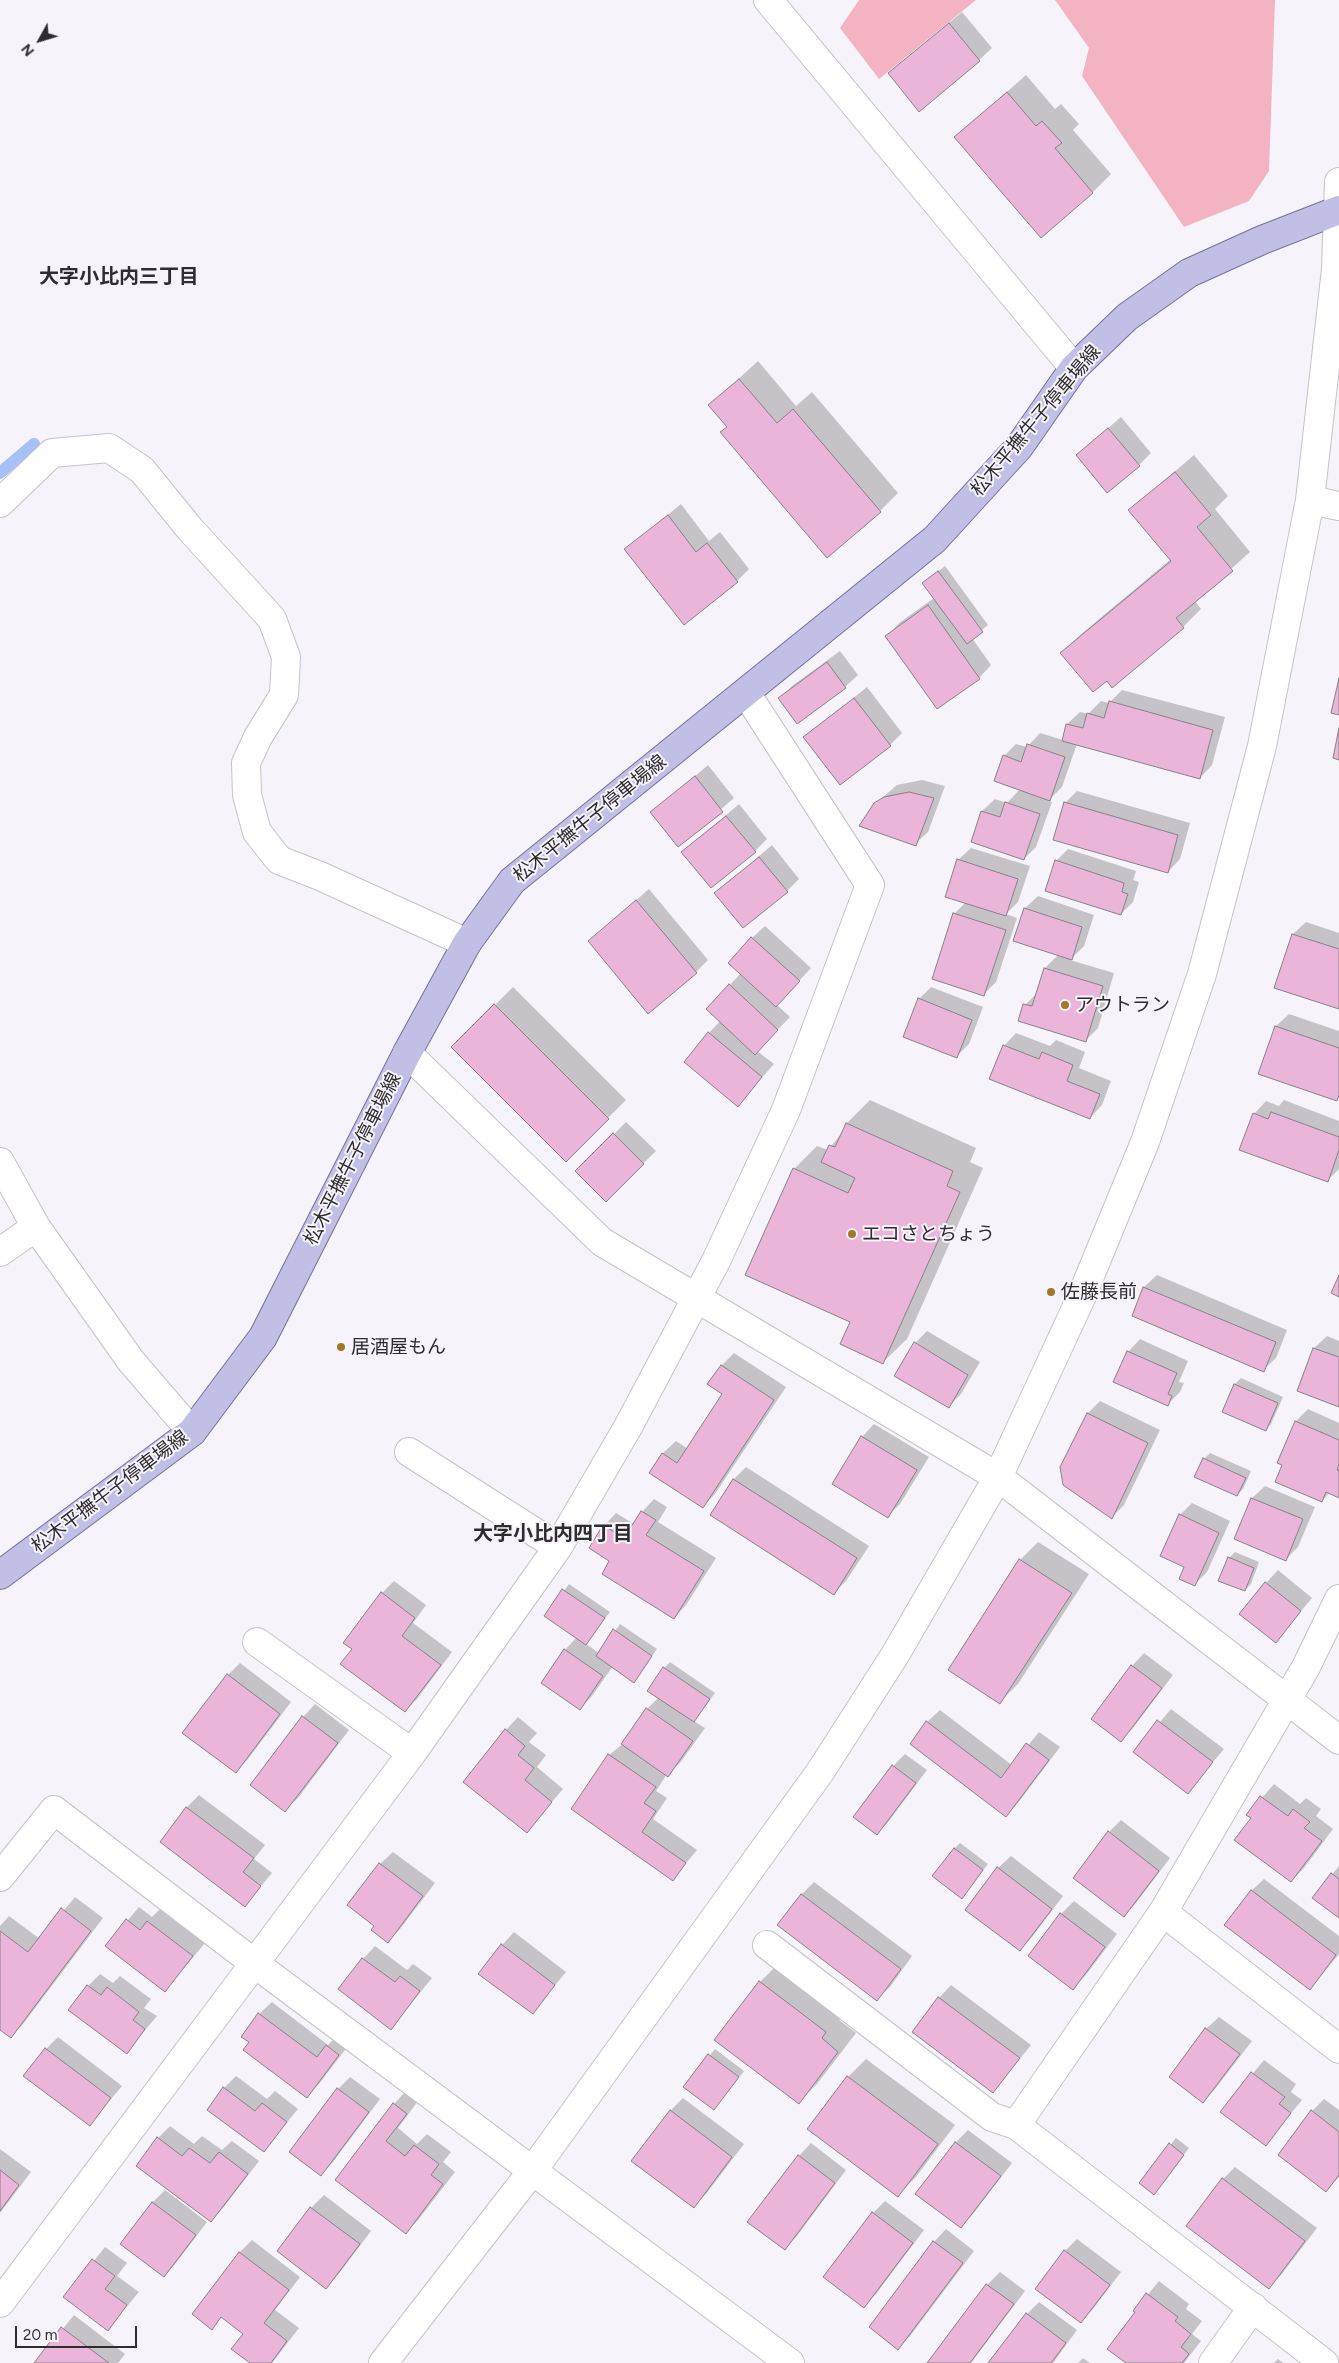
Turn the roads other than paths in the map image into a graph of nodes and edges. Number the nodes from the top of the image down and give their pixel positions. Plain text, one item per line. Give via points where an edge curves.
1 (768, 0) edge
2 (1339, 182) edge
3 (1339, 210) edge
4 (1074, 368) junction
5 (1310, 500) junction
6 (0, 503) edge
7 (1339, 506) edge
8 (746, 693) junction
9 (467, 943) junction
10 (407, 1053) junction
11 (0, 1162) edge
12 (36, 1228) junction
13 (0, 1252) edge
14 (696, 1297) junction
15 (192, 1432) junction
16 (409, 1452) dead end
17 (998, 1477) junction
18 (558, 1547) junction
19 (0, 1575) edge
20 (1339, 1599) edge
21 (257, 1642) dead end
22 (1286, 1699) junction
23 (1339, 1740) edge
24 (412, 1753) junction
25 (0, 1877) edge
26 (1163, 1912) junction
27 (767, 1945) dead end
28 (254, 1962) junction
29 (1339, 2049) edge
30 (1016, 2125) junction
31 (533, 2170) junction
32 (0, 2303) edge
33 (1253, 2307) junction
34 (383, 2363) edge
35 (790, 2363) edge
36 (1213, 2363) edge
37 (1324, 2363) edge

1 - 4 street
2 - 3 street
3 - 4 main road, 松木平撫牛子停車場線 via 1190,273 1127,317
3 - 5 street via 1336,269
4 - 8 main road, 松木平撫牛子停車場線 via 1019,447 935,539
5 - 7 street
5 - 17 street via 1262,746 1202,974 1145,1142 1080,1300
6 - 9 street via 52,453 109,448 142,470 190,529 272,619 286,657 284,695 246,763 247,795 257,832 279,860
8 - 9 main road, 松木平撫牛子停車場線 via 512,881
8 - 14 street via 870,885 786,1110
9 - 10 main road, 松木平撫牛子停車場線
10 - 14 street via 602,1242
10 - 15 main road, 松木平撫牛子停車場線 via 264,1337
11 - 12 street
12 - 13 street
12 - 15 street via 131,1361
14 - 17 street
14 - 18 street via 628,1427
15 - 19 main road, 松木平撫牛子停車場線
16 - 18 street
17 - 22 street
17 - 31 street via 895,1655 820,1772
18 - 24 street
20 - 22 street via 1306,1667
21 - 24 street
22 - 23 street
22 - 26 street
24 - 28 street
25 - 28 street via 54,1810
26 - 29 street
26 - 30 street
27 - 30 street via 992,2117
28 - 31 street
28 - 32 street
30 - 33 street
31 - 34 street
31 - 35 street
33 - 36 street
33 - 37 street

